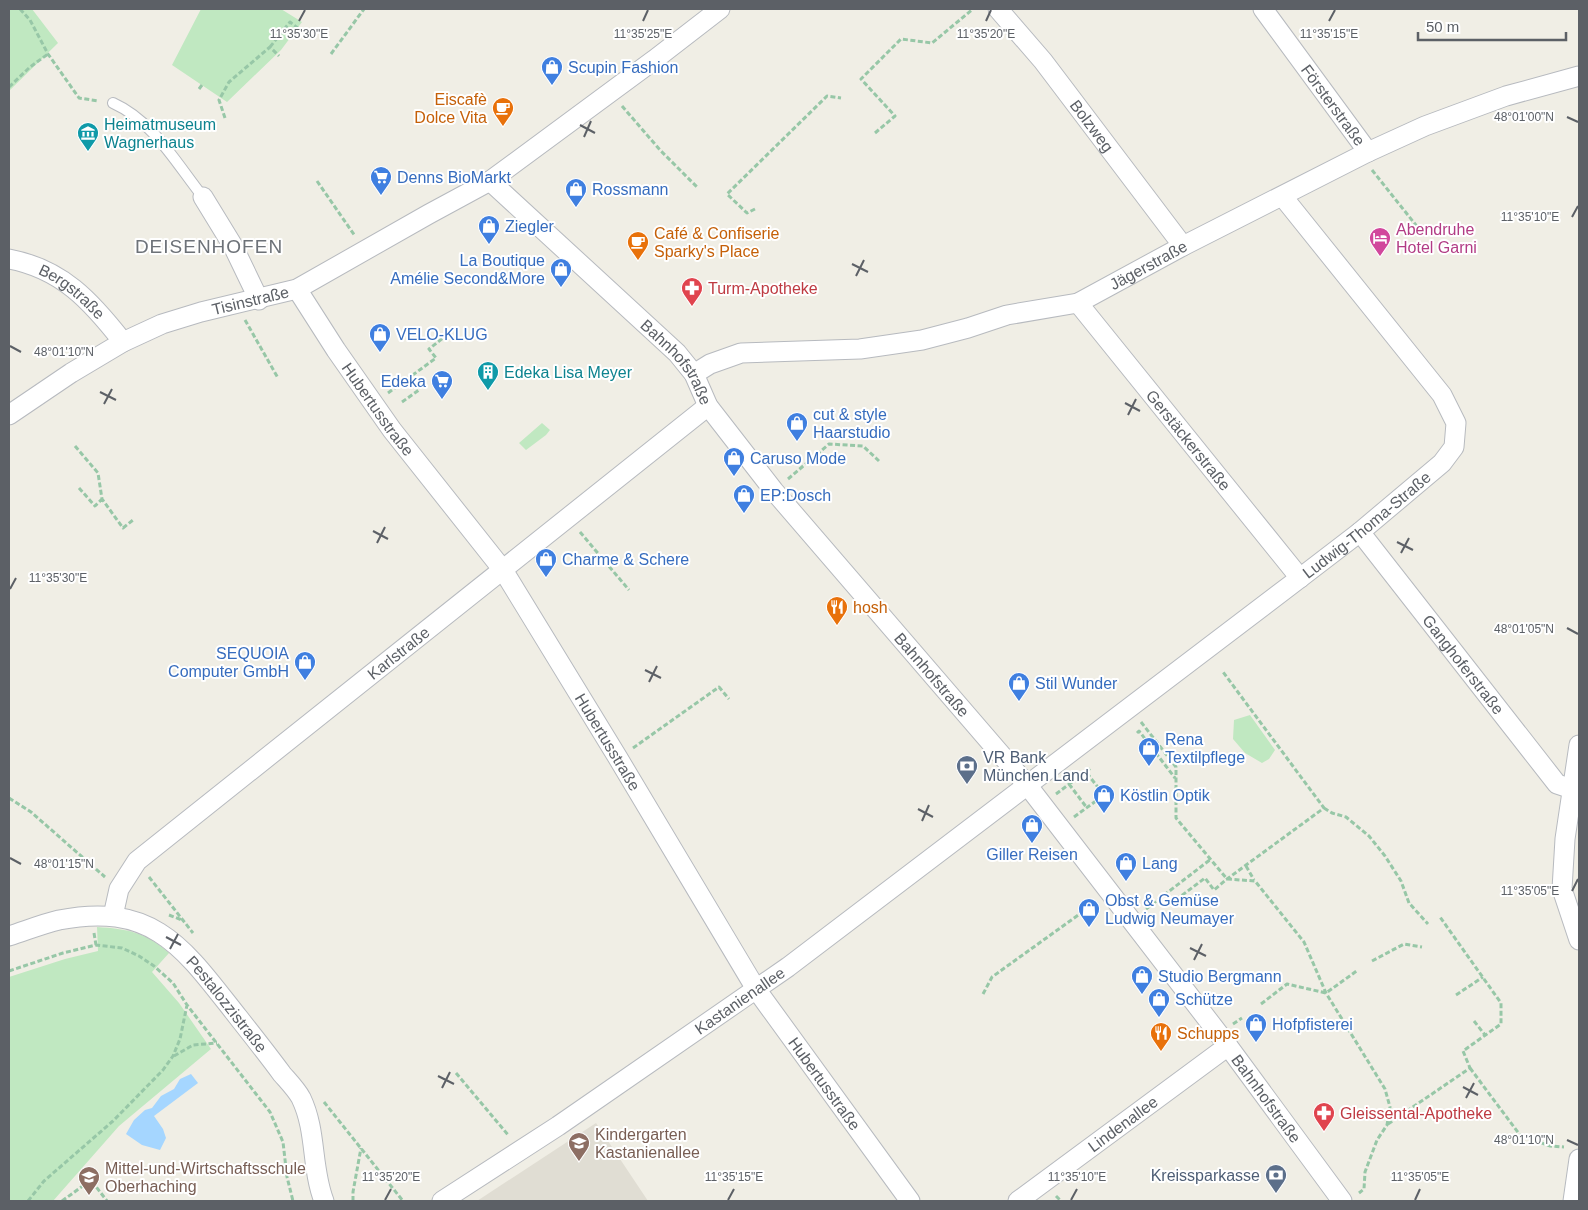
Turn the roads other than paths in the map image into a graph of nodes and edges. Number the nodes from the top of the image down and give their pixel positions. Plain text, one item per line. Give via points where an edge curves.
1 (720, 9) edge
2 (998, 9) edge
3 (1263, 9) edge
4 (1579, 76) edge
5 (113, 103) road end
6 (1364, 154) junction
7 (490, 181) junction
8 (1283, 196) junction
9 (203, 197) joint
10 (1184, 246) junction
11 (9, 259) edge
12 (297, 289) junction
13 (259, 300) junction
14 (1078, 302) junction
15 (123, 342) junction
16 (694, 374) junction
17 (708, 406) junction
18 (9, 415) edge
19 (1360, 532) junction
20 (503, 570) junction
21 (1300, 578) junction
22 (1579, 745) edge
23 (1028, 786) junction
24 (1572, 789) junction
25 (113, 916) junction
26 (9, 936) edge
27 (1579, 940) edge
28 (756, 989) junction
29 (1228, 1046) junction
30 (1574, 1153) edge
31 (1349, 1198) edge
32 (324, 1201) edge
33 (442, 1201) edge
34 (910, 1201) edge
35 (1018, 1201) edge
36 (1573, 1201) edge

1 - 7 street, Tisinstraße
2 - 10 street, Bolzweg via 1044,61
3 - 6 street, Försterstraße
4 - 6 street, Jägerstraße via 1506,96 1425,126
5 - 9 lane via 146,124
6 - 8 street, Jägerstraße
7 - 12 street, Tisinstraße
7 - 16 street, Bahnhofstraße via 677,353
8 - 10 street, Jägerstraße
8 - 19 street, Ludwig-Thoma-Straße via 1442,395 1456,423 1454,447 1442,463
9 - 13 street via 233,246
10 - 14 street, Jägerstraße
11 - 15 street, Bergstraße via 26,262 70,286 90,301
12 - 13 street, Tisinstraße
12 - 20 street, Hubertusstraße via 392,430
13 - 15 street, Tisinstraße via 162,324
14 - 16 street, Jägerstraße via 1007,315 922,340 860,349 741,353 710,364
14 - 21 street, Gerstäckerstraße
15 - 18 street, Tisinstraße
16 - 17 street, Bahnhofstraße
17 - 20 street, Karlstraße
17 - 23 street, Bahnhofstraße via 774,490
19 - 21 street, Ludwig-Thoma-Straße
19 - 24 street, Ganghoferstraße via 1557,784
20 - 25 street, Karlstraße via 137,862 119,889
20 - 28 street, Hubertusstraße
21 - 23 street, Ludwig-Thoma-Straße
22 - 24 street
23 - 28 street, Kastanienallee
23 - 29 street, Bahnhofstraße
24 - 27 street via 1562,889
25 - 26 street, Pestalozzistraße via 92,915 58,920
25 - 32 street, Pestalozzistraße via 136,921 168,937 197,964 300,1098 311,1128
28 - 33 street, Kastanienallee
28 - 34 street, Hubertusstraße
29 - 31 street, Bahnhofstraße
29 - 35 street, Lindenallee
30 - 36 street

